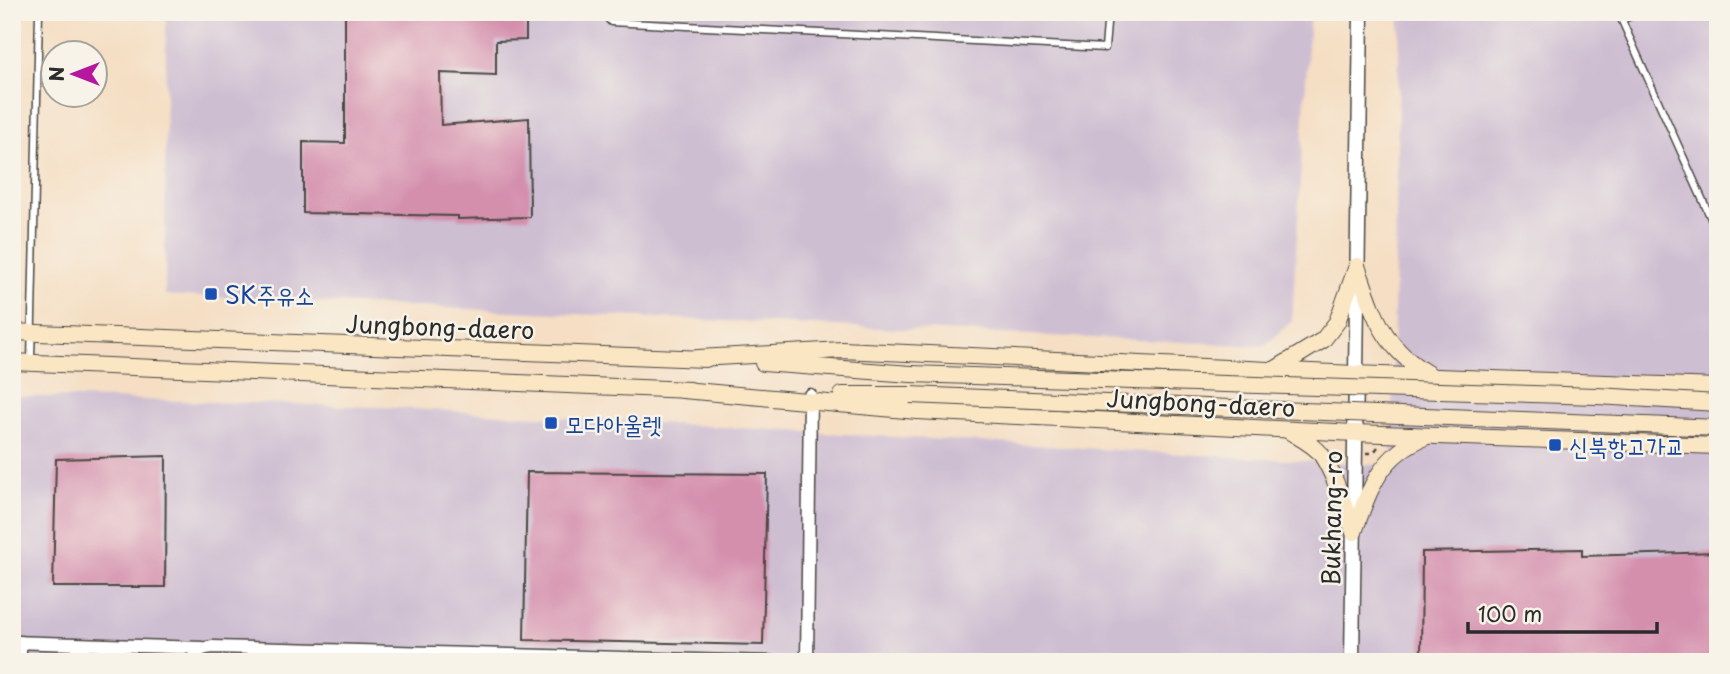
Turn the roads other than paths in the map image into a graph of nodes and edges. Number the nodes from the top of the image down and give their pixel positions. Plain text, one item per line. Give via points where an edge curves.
1 (39, 12) edge
2 (602, 12) edge
3 (1108, 12) edge
4 (1361, 12) edge
5 (1618, 12) edge
6 (1640, 12) edge
7 (1622, 20) junction
8 (1718, 234) edge
9 (1357, 265) junction
10 (12, 332) edge
11 (30, 333) junction
12 (698, 358) junction
13 (12, 362) edge
14 (31, 362) junction
15 (1274, 370) junction
16 (1355, 374) junction
17 (1432, 376) junction
18 (1718, 387) edge
19 (810, 398) junction
20 (1718, 403) edge
21 (1718, 428) edge
22 (1285, 429) junction
23 (1355, 433) junction
24 (1430, 435) junction
25 (1718, 446) edge
26 (1354, 532) junction
27 (16, 642) edge
28 (202, 648) junction
29 (453, 657) edge
30 (20, 662) edge
31 (192, 662) edge
32 (772, 662) edge
33 (807, 662) edge
34 (1352, 662) edge

1 - 11 lane
2 - 3 lane via 611,22 1105,48
4 - 9 street, Bukhang-ro
5 - 7 lane
6 - 7 lane
7 - 8 lane
9 - 15 main road via 1337,322 1323,340
9 - 16 street, Bukhang-ro
9 - 17 main road via 1386,338 1409,363
10 - 11 main road, Jungbong-daero
11 - 12 main road, Jungbong-daero
11 - 14 lane
12 - 15 main road, Jungbong-daero via 842,350
12 - 20 main road, Jungbong-daero, bridge via 911,374
13 - 14 main road, Jungbong-daero
14 - 19 main road, Jungbong-daero
15 - 16 main road, Jungbong-daero
16 - 17 main road, Jungbong-daero
16 - 23 street, Bukhang-ro
17 - 18 main road, Jungbong-daero
19 - 21 main road, Jungbong-daero, bridge via 910,395
19 - 22 main road, Jungbong-daero via 917,411
19 - 33 street
22 - 23 main road, Jungbong-daero
22 - 26 main road via 1320,453
23 - 24 main road, Jungbong-daero
23 - 26 street, Bukhang-ro
24 - 25 main road, Jungbong-daero
24 - 26 main road via 1392,457 1370,486
26 - 34 street, Bukhang-ro
27 - 28 street
27 - 30 street
28 - 29 street
28 - 31 street
29 - 32 street

